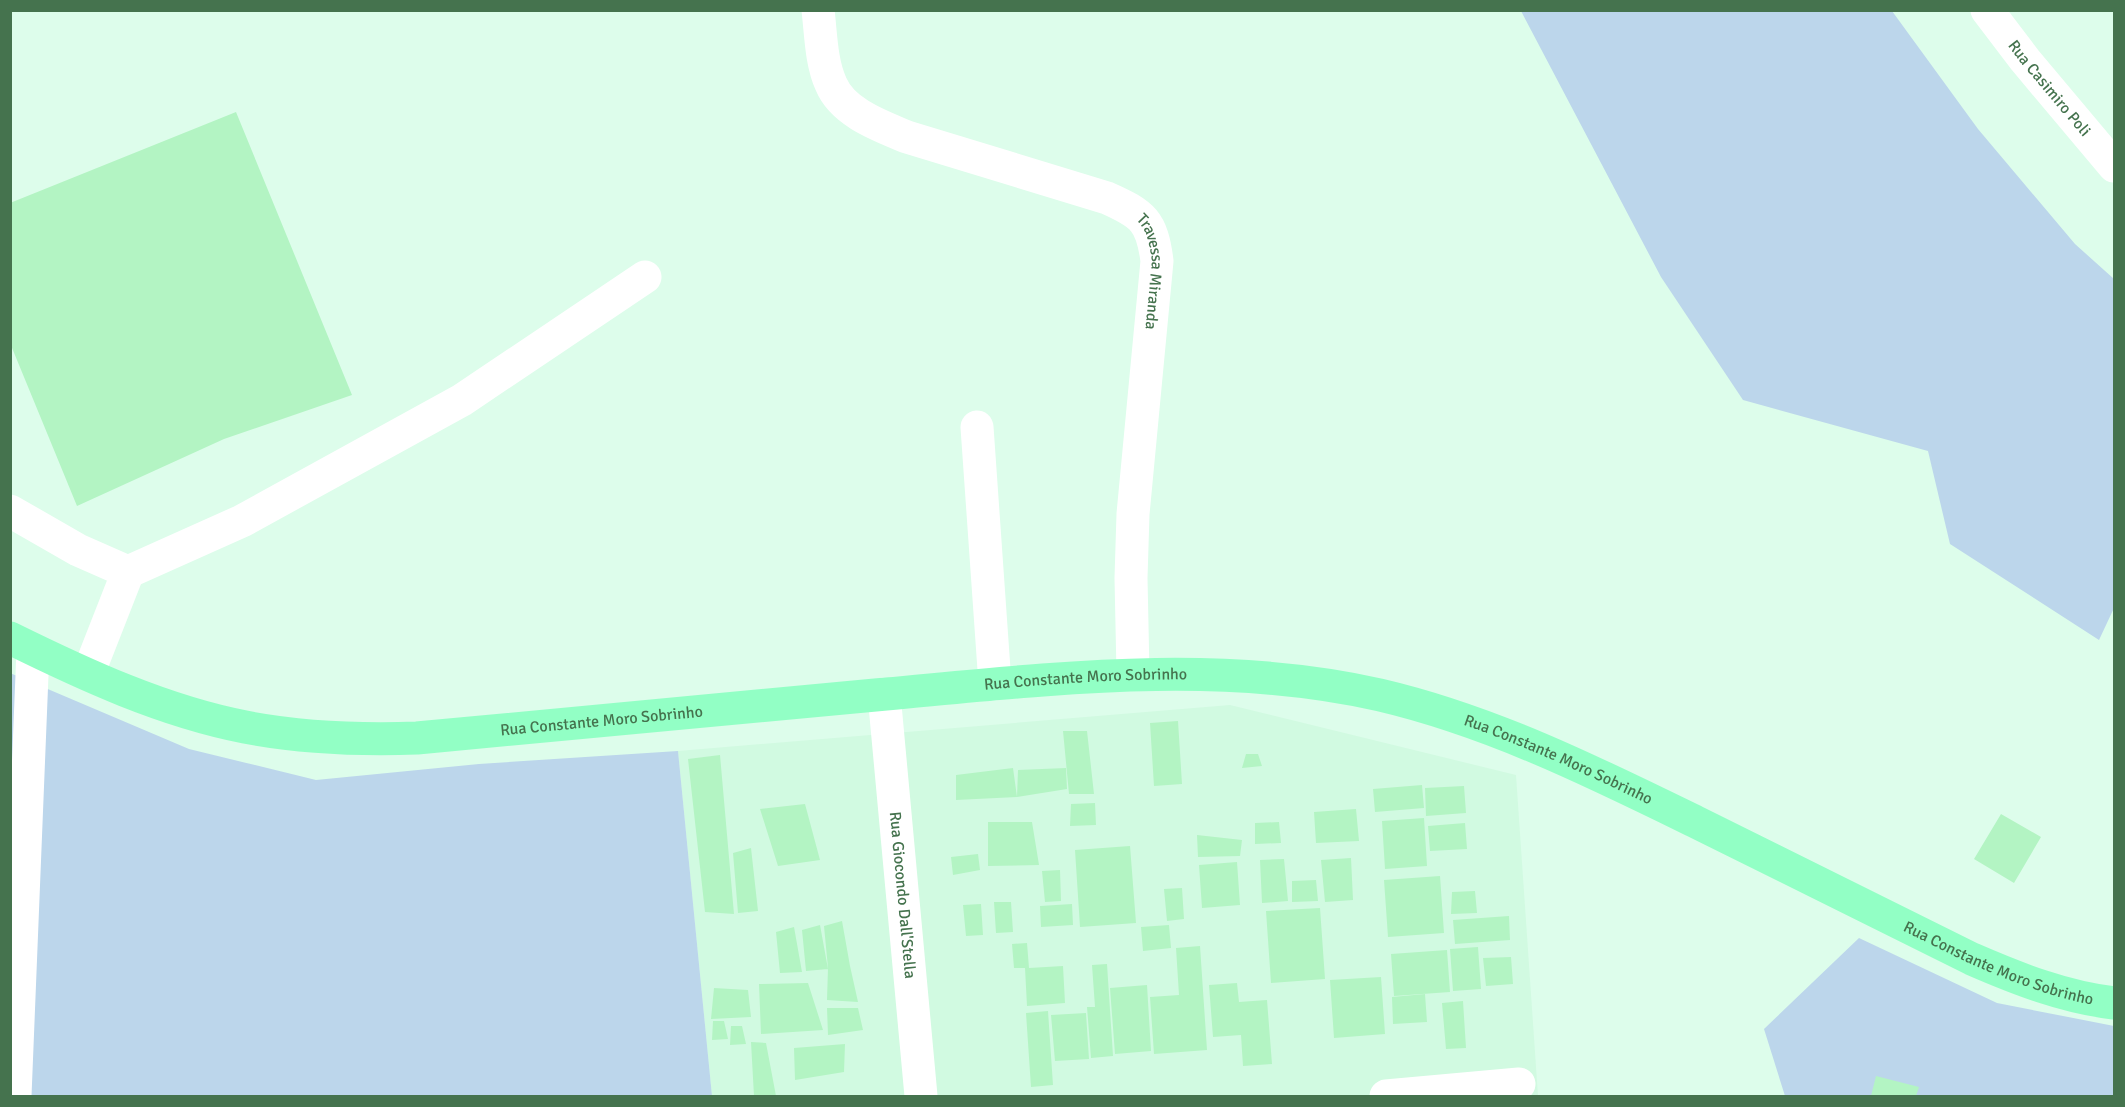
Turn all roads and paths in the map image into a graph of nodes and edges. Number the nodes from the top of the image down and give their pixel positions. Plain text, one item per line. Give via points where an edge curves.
1 (818, 10) edge
2 (1987, 10) edge
3 (2115, 166) edge
4 (645, 277) dead end
5 (977, 428) dead end
6 (10, 511) edge
7 (128, 572) junction
8 (22, 644) edge
9 (88, 674) junction
10 (1133, 674) junction
11 (995, 684) junction
12 (884, 694) junction
13 (2115, 1003) edge
14 (1519, 1084) dead end
15 (15, 1096) edge
16 (921, 1096) edge
17 (1386, 1096) edge

1 - 10 street, Travessa Miranda via 831,86 848,106 907,137 1107,198 1146,221 1154,238 1157,261 1133,514
2 - 3 street, Rua Casimiro Poli
4 - 7 street via 462,400 242,521
5 - 11 street
6 - 7 street via 78,550
7 - 9 street
8 - 9 main road, Rua Constante Moro Sobrinho
8 - 15 street
9 - 12 main road, Rua Constante Moro Sobrinho via 191,714 302,736 358,740 417,738
10 - 11 main road, Rua Constante Moro Sobrinho
10 - 13 main road, Rua Constante Moro Sobrinho via 1248,676 1305,682 1378,695 1441,712 1596,773 1990,967 2044,988
11 - 12 main road, Rua Constante Moro Sobrinho
12 - 16 street, Rua Giocondo Dall'Stella
14 - 17 street

